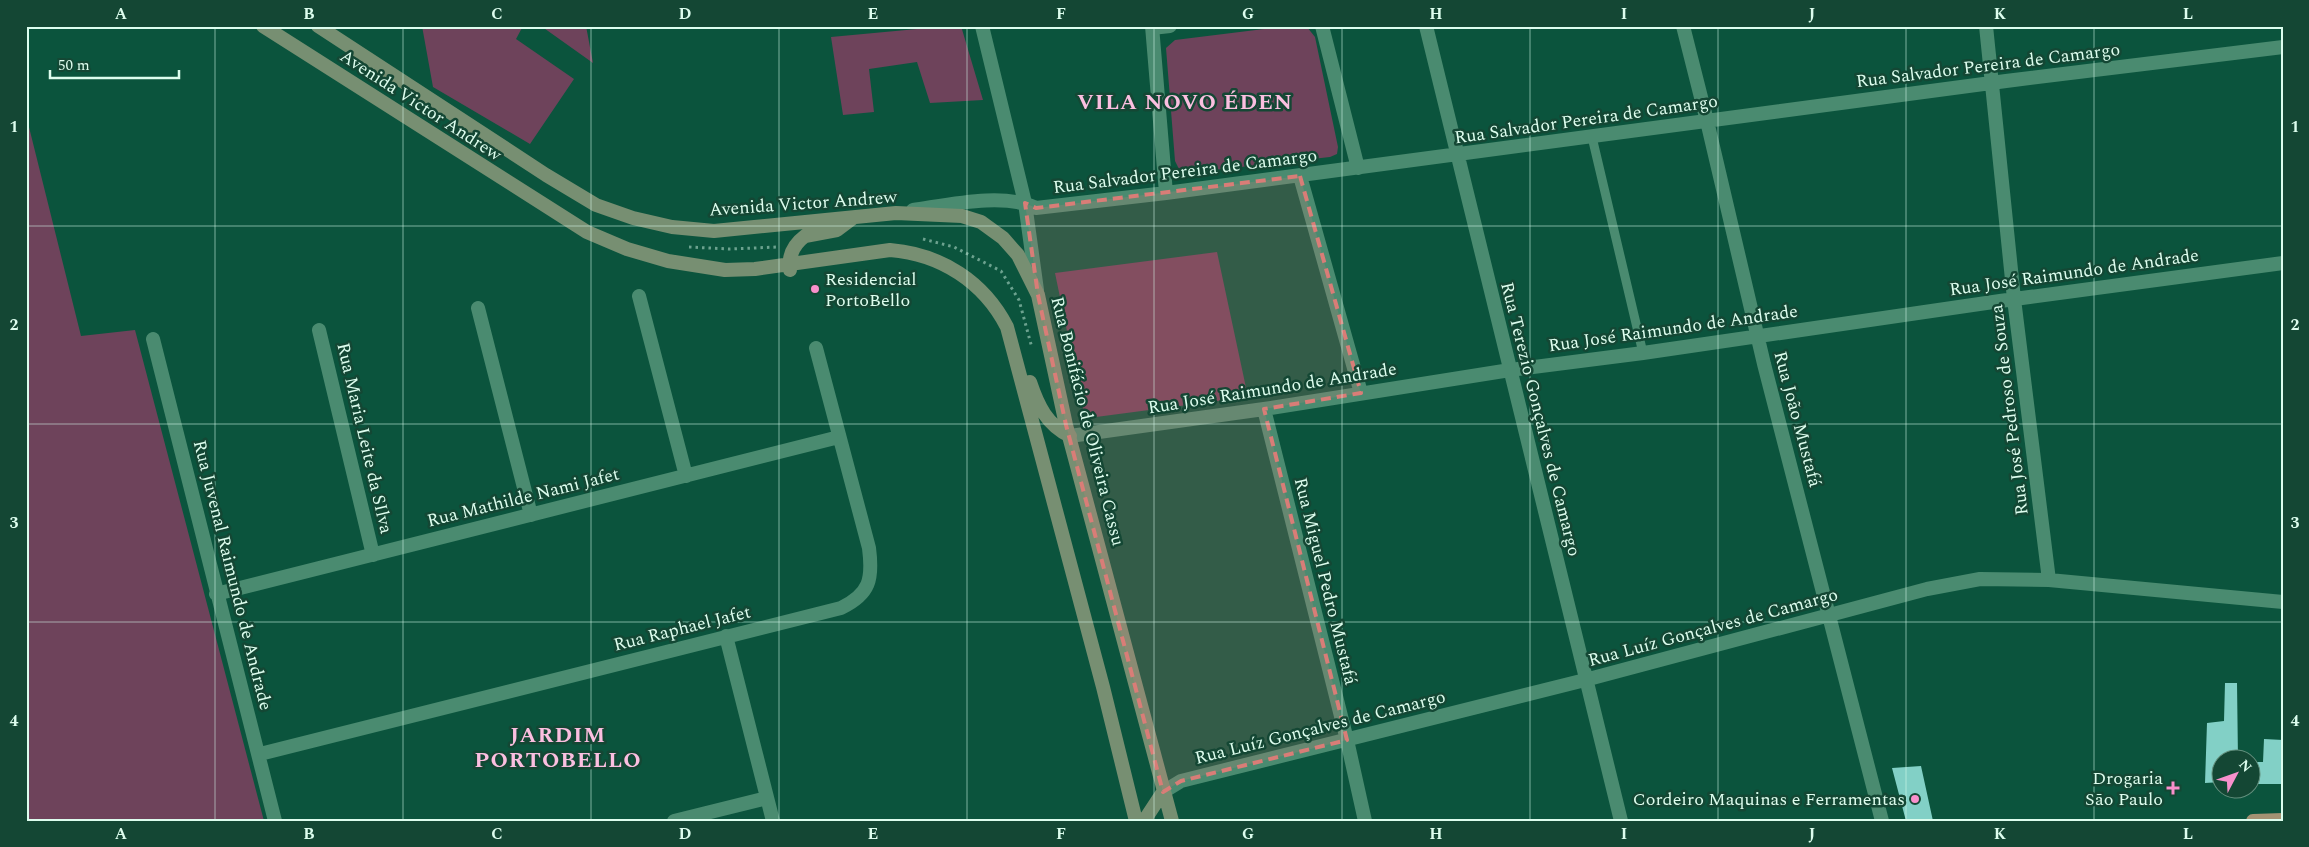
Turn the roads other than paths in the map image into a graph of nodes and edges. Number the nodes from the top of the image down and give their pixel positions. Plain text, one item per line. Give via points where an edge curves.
1 (263, 26) edge
2 (318, 26) edge
3 (982, 26) edge
4 (1170, 26) edge
5 (1322, 26) edge
6 (1426, 26) edge
7 (1682, 26) edge
8 (1986, 26) edge
9 (1152, 27) edge
10 (2283, 47) edge
11 (1992, 83) junction
12 (1707, 121) junction
13 (1592, 137) junction
14 (1457, 156) junction
15 (1358, 168) junction
16 (1300, 176) junction
17 (1166, 193) junction
18 (1025, 203) junction
19 (896, 213) junction
20 (852, 218) junction
21 (2283, 263) edge
22 (787, 266) junction
23 (1038, 295) junction
24 (639, 296) dead end
25 (2014, 299) junction
26 (478, 308) dead end
27 (319, 330) dead end
28 (1757, 335) junction
29 (153, 338) dead end
30 (1012, 346) junction
31 (816, 348) dead end
32 (1643, 353) junction
33 (1510, 370) junction
34 (1361, 393) junction
35 (1264, 409) junction
36 (1070, 436) junction
37 (839, 437) junction
38 (686, 476) junction
39 (531, 515) junction
40 (373, 554) junction
41 (2049, 580) junction
42 (216, 594) junction
43 (2283, 602) edge
44 (1831, 616) junction
45 (726, 636) junction
46 (1584, 680) junction
47 (1347, 740) junction
48 (260, 754) junction
49 (1163, 792) junction
50 (767, 798) junction
51 (2283, 820) edge
52 (275, 821) edge
53 (674, 821) edge
54 (773, 821) edge
55 (1136, 821) edge
56 (1144, 821) edge
57 (1172, 821) edge
58 (1365, 821) edge
59 (1621, 821) edge
60 (1882, 821) edge
61 (2253, 821) edge

1 - 22 main road, Avenida Victor Andrew via 587,232 627,249 668,261 725,270
2 - 20 main road, Avenida Victor Andrew via 596,205 672,227 714,231
3 - 18 street, Rua Bonifácio de Oliveira Cassu
4 - 9 street
5 - 15 street
6 - 14 street, Rua Terezio Gonçalves de Camargo
7 - 12 street, Rua João Mustafá
8 - 11 street, Rua José Pedroso de Souza
9 - 17 street
10 - 11 street, Rua Salvador Pereira de Camargo
11 - 12 street, Rua Salvador Pereira de Camargo
11 - 25 street, Rua José Pedroso de Souza
12 - 13 street, Rua Salvador Pereira de Camargo
12 - 28 street, Rua João Mustafá
13 - 14 street, Rua Salvador Pereira de Camargo
13 - 32 lane
14 - 15 street, Rua Salvador Pereira de Camargo
14 - 33 street, Rua Terezio Gonçalves de Camargo
15 - 16 street, Rua Salvador Pereira de Camargo
16 - 17 street, Rua Salvador Pereira de Camargo
16 - 34 street
17 - 18 street, Rua Salvador Pereira de Camargo via 1036,208
18 - 19 street, Rua Salvador Pereira de Camargo via 978,202
18 - 23 street, Rua Bonifácio de Oliveira Cassu
19 - 20 main road, Avenida Victor Andrew
19 - 23 main road, Avenida Victor Andrew via 962,216 981,222 1003,238 1018,255
20 - 22 main road via 837,230 800,239
21 - 25 street, Rua José Raimundo de Andrade
22 - 30 main road, Avenida Victor Andrew via 890,250 926,256 974,284 995,307 1007,327
23 - 36 main road, Rua Bonifácio de Oliveira Cassu
24 - 38 street
25 - 28 street, Rua José Raimundo de Andrade
25 - 41 street, Rua José Pedroso de Souza
26 - 39 street
27 - 40 street, Rua Maria Leite da SIlva
28 - 32 street, Rua José Raimundo de Andrade
28 - 44 street, Rua João Mustafá
29 - 42 street, Rua Juvenal Raimundo de Andrade
30 - 36 main road via 1024,363 1043,414 1057,429
30 - 55 main road
31 - 37 street, Rua Raphael Jafet
32 - 33 street, Rua José Raimundo de Andrade
33 - 34 street, Rua José Raimundo de Andrade
33 - 46 street, Rua Terezio Gonçalves de Camargo
34 - 35 street, Rua José Raimundo de Andrade
35 - 36 street, Rua José Raimundo de Andrade
35 - 47 street, Rua Miguel Pedro Mustafá
36 - 49 main road, Rua Bonifácio de Oliveira Cassu
37 - 38 street, Rua Mathilde Nami Jafet
37 - 45 street, Rua Raphael Jafet via 869,548 869,584 856,601 841,608
38 - 39 street, Rua Mathilde Nami Jafet
39 - 40 street, Rua Mathilde Nami Jafet
40 - 42 street, Rua Mathilde Nami Jafet
41 - 43 street, Rua Luíz Gonçalves de Camargo
41 - 44 street, Rua Luíz Gonçalves de Camargo via 1980,579 1927,589
42 - 48 street, Rua Juvenal Raimundo de Andrade
44 - 46 street, Rua Luíz Gonçalves de Camargo
44 - 60 street, Rua João Mustafá
45 - 48 street, Rua Raphael Jafet
45 - 50 street
46 - 47 street, Rua Luíz Gonçalves de Camargo
46 - 59 street, Rua Terezio Gonçalves de Camargo
47 - 49 street, Rua Luíz Gonçalves de Camargo via 1181,781
47 - 58 street, Rua Miguel Pedro Mustafá
48 - 52 street, Rua Juvenal Raimundo de Andrade
49 - 56 main road
49 - 57 main road, Rua Bonifácio de Oliveira Cassu
50 - 53 street
50 - 54 street
51 - 61 main road

